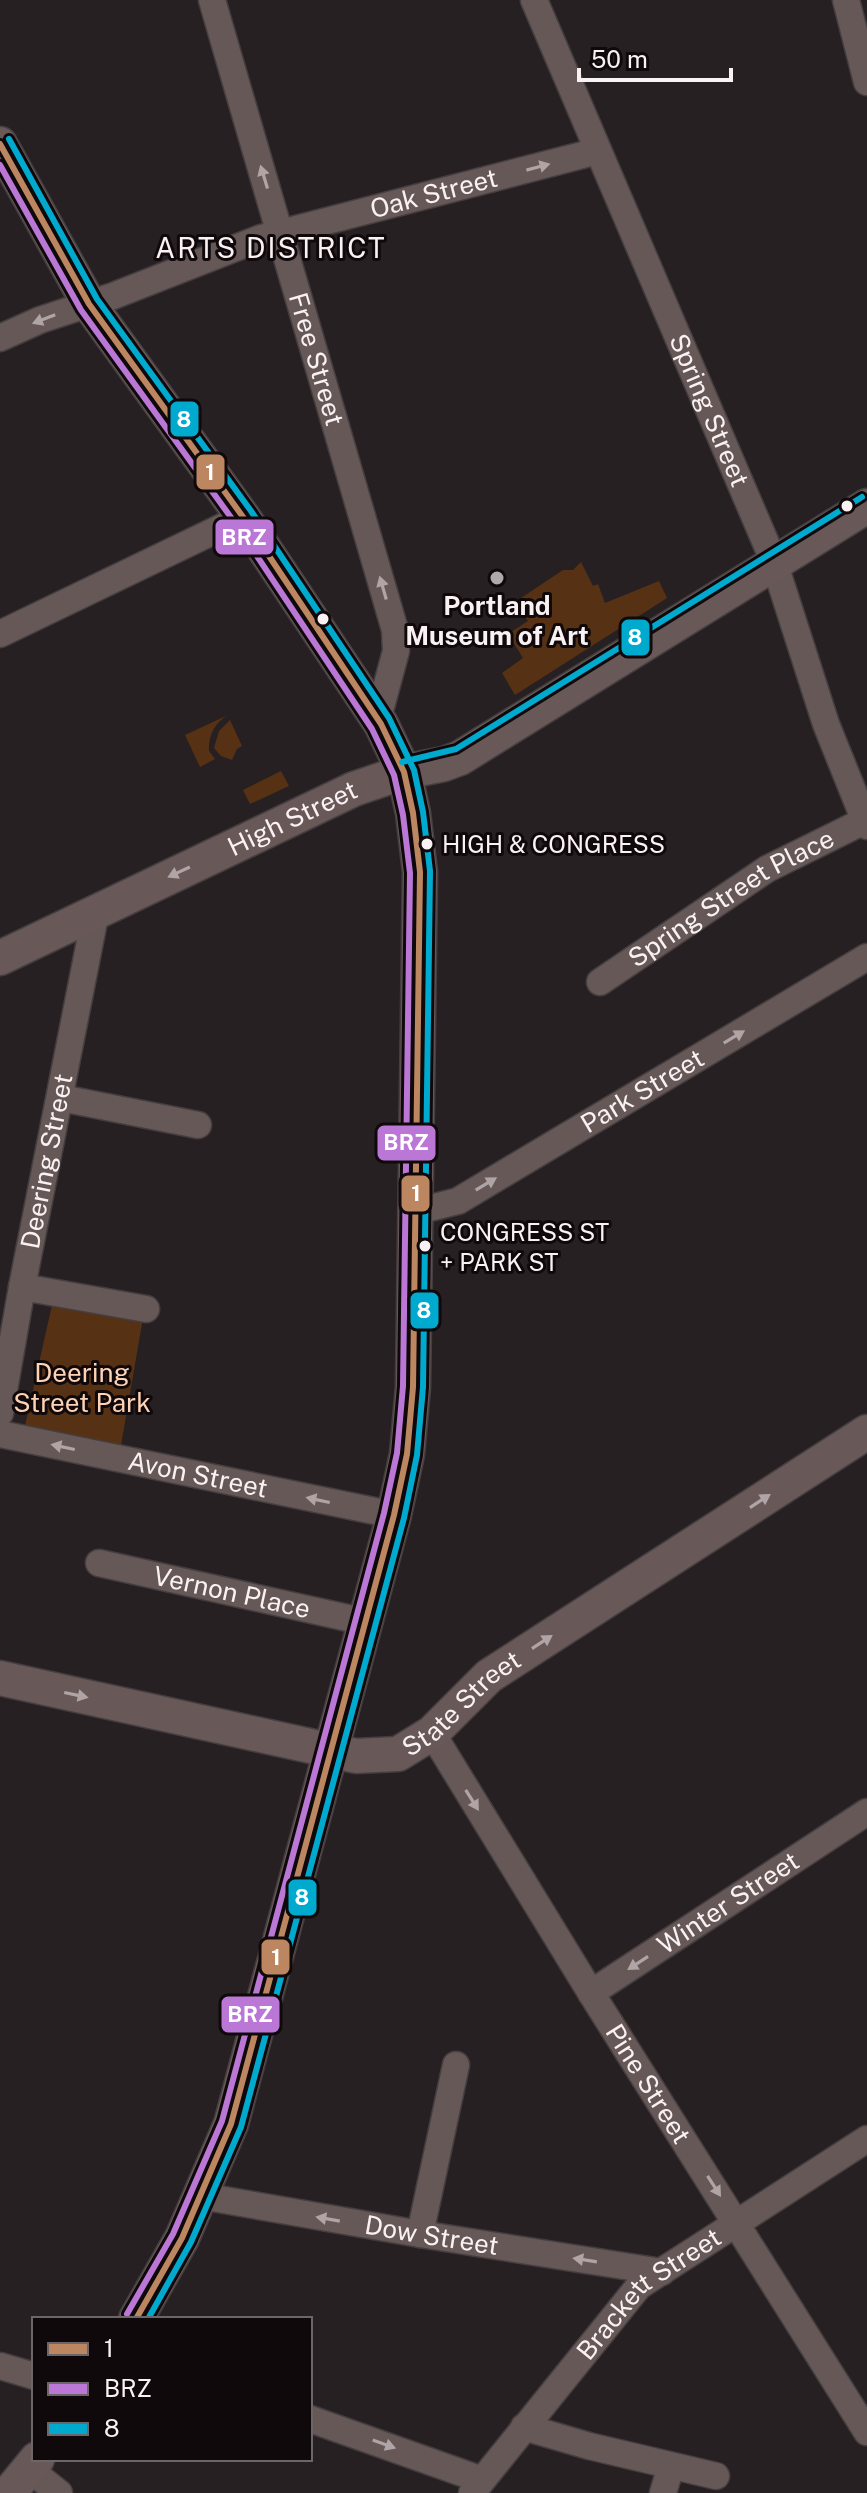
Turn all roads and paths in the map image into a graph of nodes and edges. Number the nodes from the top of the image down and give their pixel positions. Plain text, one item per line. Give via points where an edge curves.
1 (212, 0) edge
2 (534, 0) edge
3 (846, 0) edge
4 (867, 82) edge
5 (0, 144) edge
6 (598, 151) junction
7 (281, 234) junction
8 (89, 304) junction
9 (0, 338) edge
10 (867, 506) edge
11 (243, 517) junction
12 (774, 562) junction
13 (0, 634) edge
14 (378, 718) junction
15 (404, 772) junction
16 (866, 823) edge
17 (96, 911) junction
18 (867, 957) edge
19 (0, 958) edge
20 (600, 982) dead end
21 (61, 1098) junction
22 (198, 1125) dead end
23 (414, 1212) junction
24 (22, 1287) junction
25 (146, 1309) dead end
26 (0, 1413) edge
27 (867, 1432) edge
28 (0, 1434) edge
29 (394, 1515) junction
30 (99, 1563) dead end
31 (366, 1622) junction
32 (0, 1678) edge
33 (432, 1733) junction
34 (331, 1751) junction
35 (867, 1812) edge
36 (591, 1993) junction
37 (456, 2065) dead end
38 (867, 2139) edge
39 (201, 2196) junction
40 (738, 2223) junction
41 (420, 2234) junction
42 (662, 2272) junction
43 (137, 2317) edge
44 (0, 2366) edge
45 (32, 2375) edge
46 (312, 2420) edge
47 (524, 2427) junction
48 (867, 2432) edge
49 (671, 2466) junction
50 (25, 2474) edge
51 (716, 2476) dead end
52 (477, 2486) edge
53 (59, 2493) edge
54 (663, 2493) edge

7 -> 1 street, Free Street
2 - 6 street, Spring Street
3 - 4 street
5 - 8 main road
7 -> 6 street, Oak Street
6 - 12 street, Spring Street
7 - 8 street, Oak Street
14 -> 7 street, Free Street via 396,651 395,630
8 -> 9 street, Oak Street
8 - 11 main road
10 - 12 main road, High Street
11 - 13 street
11 - 14 main road
12 - 15 main road, High Street via 460,758
12 - 16 street, Spring Street via 826,724
14 - 15 main road
15 -> 17 main road, High Street via 354,789
15 - 23 main road via 420,872
16 - 20 street, Spring Street Place via 767,869
17 - 19 main road, High Street
17 - 21 street, Deering Street
23 -> 18 street, Park Street via 458,1201
21 - 22 street
21 - 24 street, Deering Street
23 - 29 main road via 411,1419
24 - 25 street
24 - 26 street, Deering Street
33 -> 27 main road, State Street via 489,1676
29 -> 28 street, Avon Street
29 - 31 main road
30 - 31 street, Vernon Place
31 - 34 main road
32 -> 34 main road, State Street
33 - 34 main road, State Street via 398,1754
33 -> 36 street, Pine Street
34 - 39 main road via 239,2095
35 -> 36 street, Winter Street
36 -> 40 street, Pine Street
37 - 41 street
38 - 40 street, Brackett Street
41 -> 39 street, Dow Street
39 - 43 main road
40 - 42 street, Brackett Street
40 - 48 street, Pine Street
42 -> 41 street, Dow Street
42 - 47 street, Brackett Street via 639,2286
44 - 45 street
46 -> 52 street
47 - 49 street
47 - 52 street, Brackett Street
49 - 51 street
49 - 54 street
50 - 53 street

